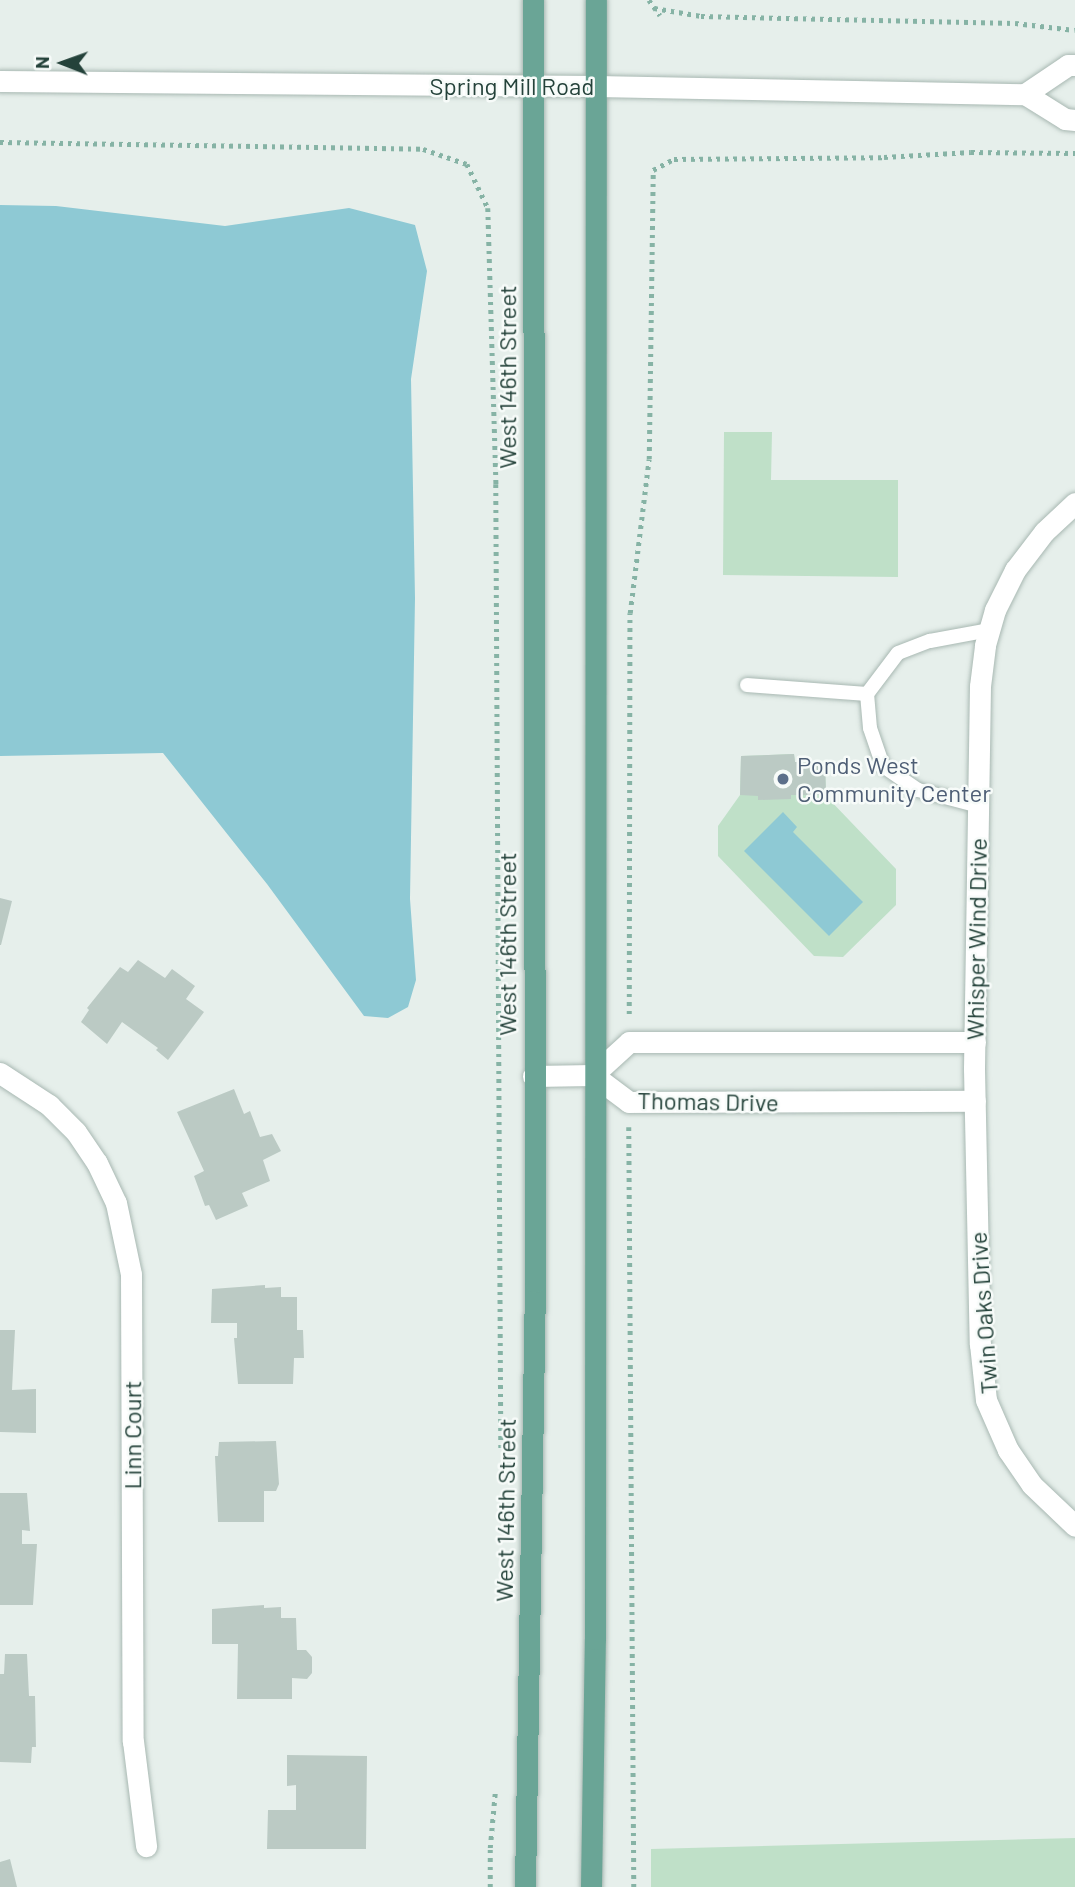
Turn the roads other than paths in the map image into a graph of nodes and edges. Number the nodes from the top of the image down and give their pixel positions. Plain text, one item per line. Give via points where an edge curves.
1 (533, 0) edge
2 (596, 0) edge
3 (1075, 65) edge
4 (0, 81) edge
5 (533, 86) junction
6 (596, 86) junction
7 (1025, 94) junction
8 (1075, 120) edge
9 (1075, 503) edge
10 (990, 630) junction
11 (747, 685) dead end
12 (867, 694) junction
13 (979, 806) junction
14 (975, 1042) junction
15 (974, 1069) joint
16 (0, 1073) edge
17 (593, 1075) junction
18 (533, 1076) junction
19 (975, 1101) junction
20 (1075, 1526) edge
21 (146, 1846) dead end
22 (525, 1887) edge
23 (591, 1887) edge

1 - 5 main road, West 146th Street
2 - 6 main road
3 - 7 street via 1068,65
4 - 5 street, Spring Mill Road
5 - 6 street, Spring Mill Road
5 - 18 main road, West 146th Street
6 - 7 street, Spring Mill Road
6 - 17 main road
7 - 8 street via 1065,119
9 - 10 street, Whisper Wind Drive via 1044,532 1015,570
10 - 12 lane via 930,641 898,653
10 - 13 street, Whisper Wind Drive via 980,686
11 - 12 lane
12 - 13 lane via 870,728 883,766 918,790
13 - 14 street, Whisper Wind Drive
14 - 15 street, Whisper Wind Drive
14 - 17 street via 629,1042
15 - 19 street, Twin Oaks Drive
16 - 21 street, Linn Court via 49,1105 76,1132 97,1163 116,1203 131,1275 133,1741
17 - 18 street
17 - 19 street, Thomas Drive via 629,1102
17 - 23 main road
18 - 22 main road, West 146th Street via 535,1282
19 - 20 street, Twin Oaks Drive via 980,1344 986,1400 1032,1485

